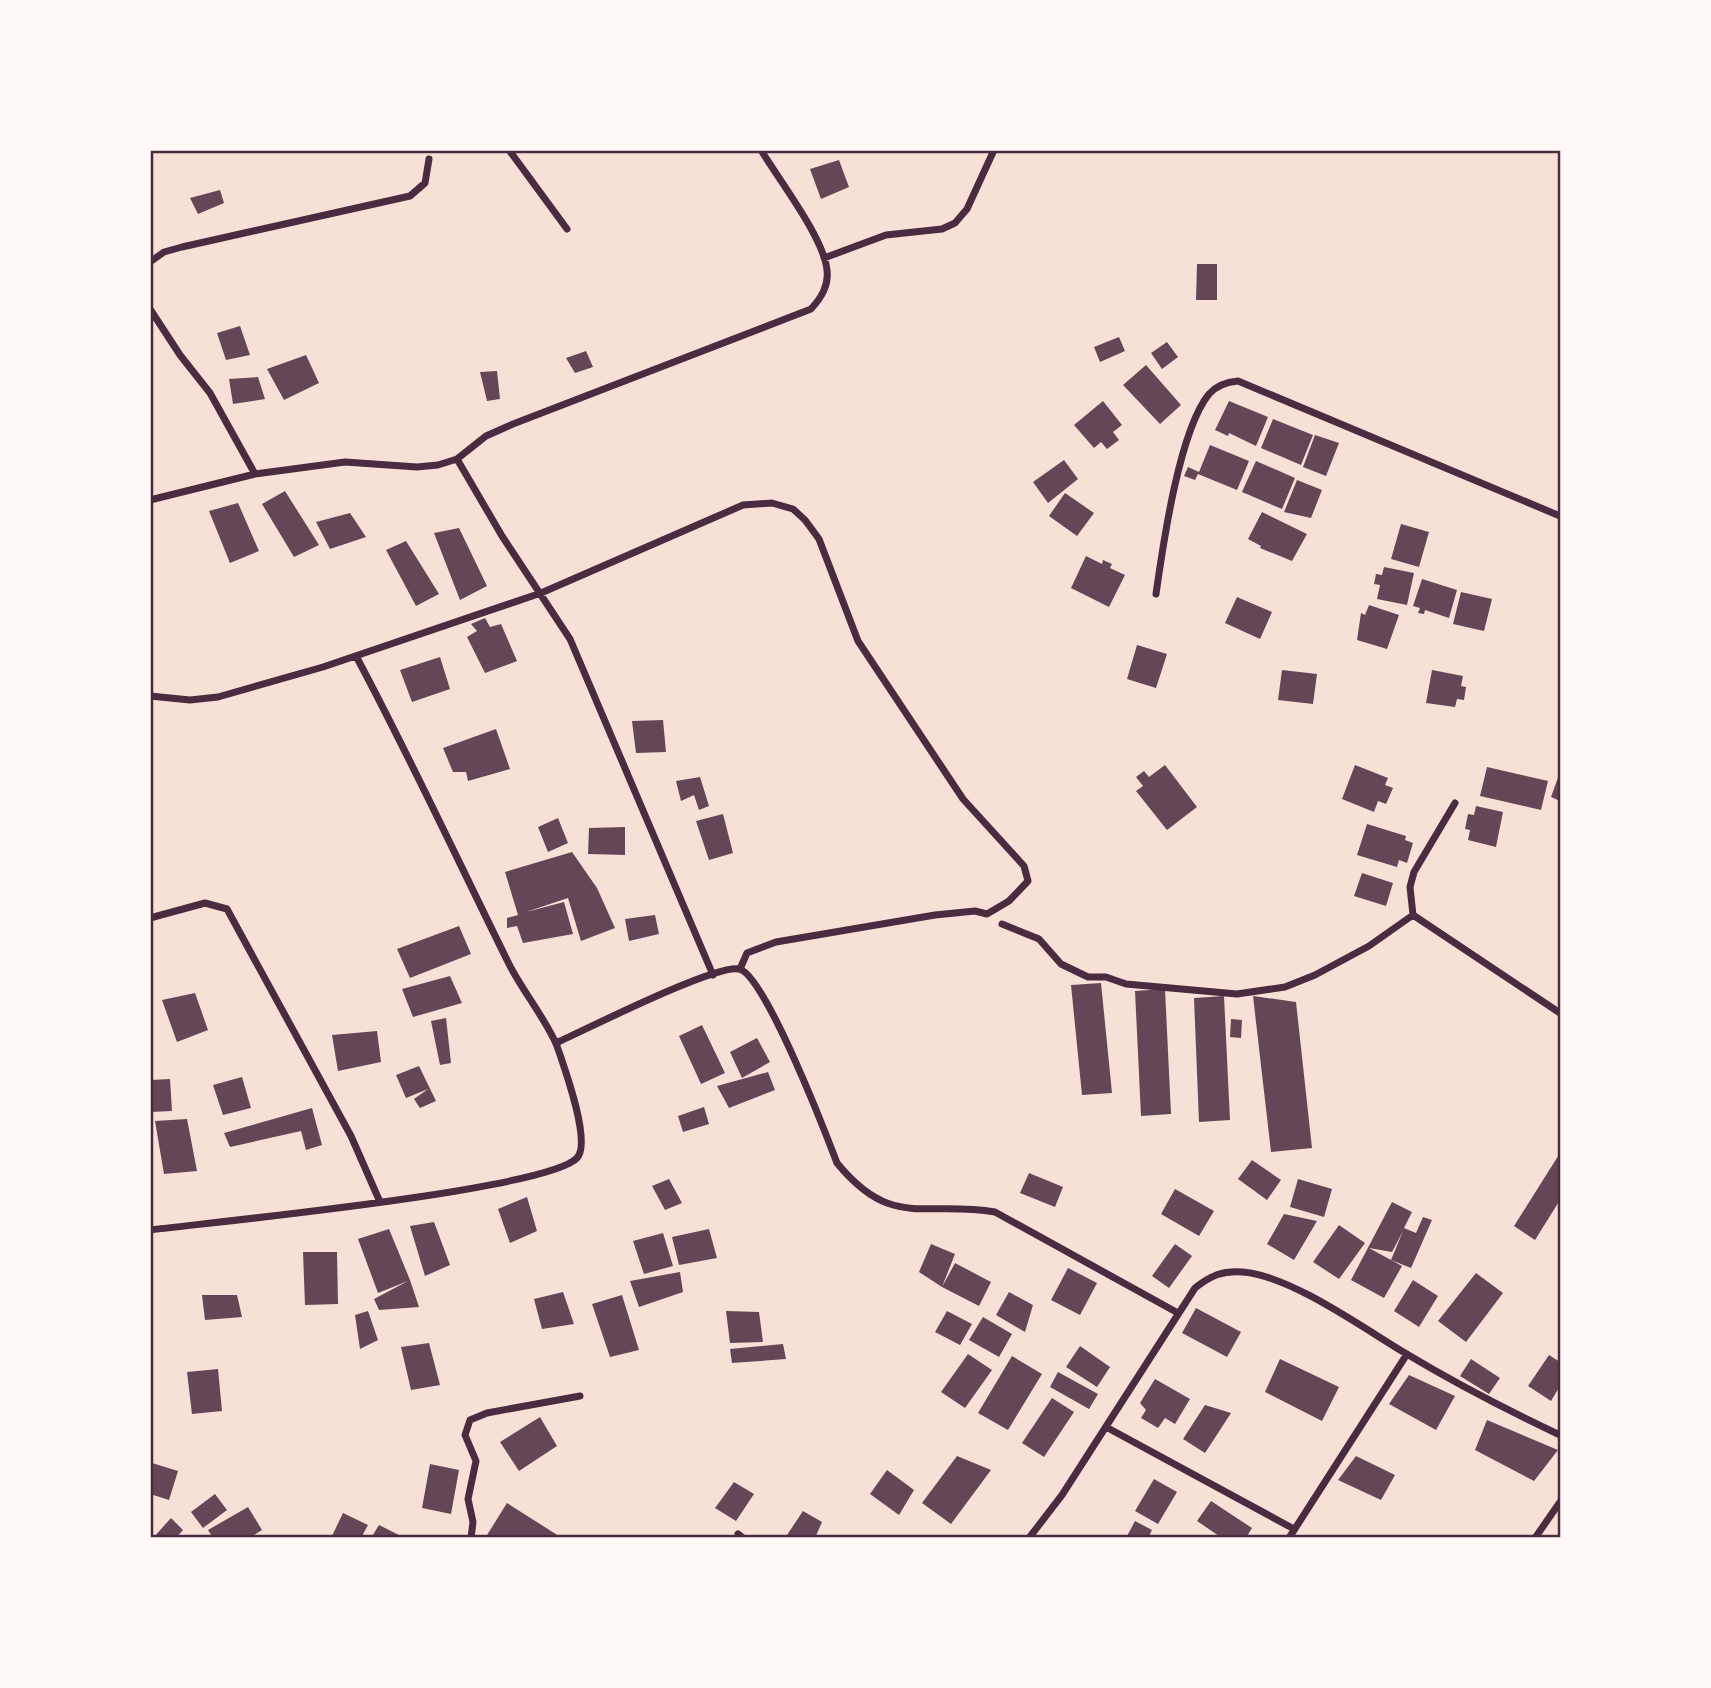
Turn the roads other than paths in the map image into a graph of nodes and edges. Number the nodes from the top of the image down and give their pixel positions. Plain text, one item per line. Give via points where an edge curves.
1 (509, 150) edge
2 (761, 150) edge
3 (994, 150) edge
4 (429, 159) dead end
5 (566, 229) dead end
6 (824, 258) junction
7 (150, 262) edge
8 (150, 309) edge
9 (457, 458) junction
10 (256, 474) junction
11 (150, 500) edge
12 (1560, 516) edge
13 (541, 593) junction
14 (1156, 594) dead end
15 (356, 656) junction
16 (150, 696) edge
17 (1455, 803) dead end
18 (1413, 915) junction
19 (150, 918) edge
20 (1002, 924) dead end
21 (740, 969) junction
22 (713, 975) junction
23 (1560, 1013) edge
24 (556, 1043) junction
25 (380, 1202) junction
26 (150, 1230) edge
27 (1178, 1313) junction
28 (1407, 1354) junction
29 (580, 1396) dead end
30 (1107, 1427) junction
31 (1560, 1435) edge
32 (1560, 1502) edge
33 (1294, 1529) junction
34 (471, 1538) edge
35 (1029, 1538) edge
36 (1290, 1538) edge
37 (1535, 1538) edge

1 - 5 street
2 - 6 street
3 - 6 street via 967,209 955,223 942,229 886,235
4 - 7 street via 425,183 410,196 182,247
6 - 9 street via 826,286 811,309 513,424 486,436
8 - 10 street via 210,393
9 - 10 street via 417,467 345,462
9 - 13 street
10 - 11 street
12 - 14 street via 1238,380 1227,382 1208,395 1198,412 1176,482
13 - 15 street
13 - 21 street via 743,505 772,503 793,509 819,539 858,640 963,799 1024,866 1028,881 1009,901 987,914 935,915 776,942 747,953
13 - 22 street via 570,639
15 - 16 street via 218,697
15 - 24 street via 509,964
17 - 18 street via 1414,872 1410,887
18 - 20 street via 1315,975 1285,987 1237,993 1126,984 1088,976 1061,964 1039,939
18 - 23 street
19 - 25 street via 205,903 227,909 351,1136
21 - 22 street
21 - 27 street via 749,973 774,1014 837,1163 874,1199 909,1209 995,1212
22 - 24 street
24 - 25 street via 579,1118 582,1146 578,1156 515,1179
25 - 26 street
27 - 28 street via 1208,1278 1222,1272 1245,1272 1322,1303
27 - 30 street
28 - 31 street
28 - 33 street
29 - 34 street via 470,1420 465,1435 476,1461 468,1499
30 - 33 street
30 - 35 street
32 - 37 street
33 - 36 street

